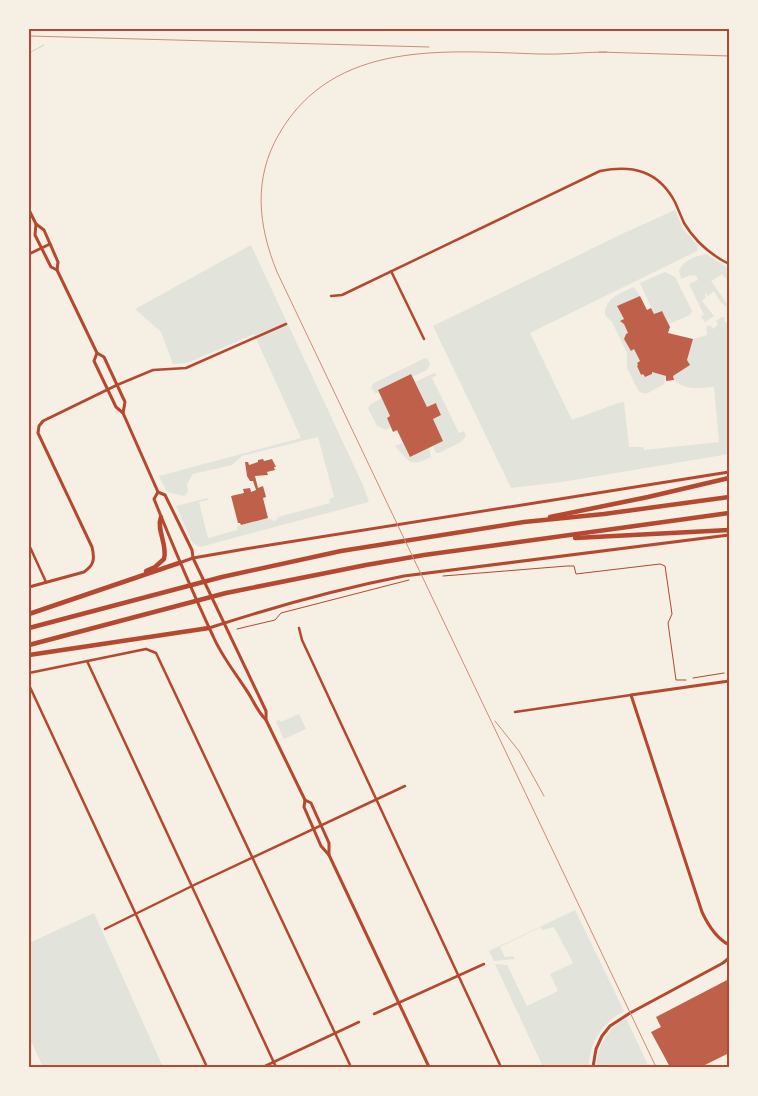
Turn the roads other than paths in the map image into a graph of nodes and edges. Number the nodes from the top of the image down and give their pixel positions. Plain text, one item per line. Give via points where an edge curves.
1 (29, 210) edge
2 (36, 224) junction
3 (50, 244) junction
4 (42, 248) junction
5 (29, 254) edge
6 (729, 264) edge
7 (57, 270) junction
8 (391, 271) junction
9 (331, 296) dead end
10 (286, 324) dead end
11 (424, 339) dead end
12 (97, 354) junction
13 (117, 385) junction
14 (107, 389) junction
15 (123, 413) junction
16 (729, 472) edge
17 (729, 478) edge
18 (158, 492) junction
19 (729, 496) edge
20 (729, 514) edge
21 (161, 517) junction
22 (524, 522) junction
23 (729, 530) edge
24 (729, 535) edge
25 (549, 539) junction
26 (29, 545) edge
27 (193, 558) junction
28 (179, 562) junction
29 (125, 581) junction
30 (46, 582) junction
31 (29, 587) edge
32 (29, 614) edge
33 (225, 623) junction
34 (29, 628) edge
35 (209, 628) junction
36 (299, 628) dead end
37 (29, 645) edge
38 (29, 655) edge
39 (87, 660) junction
40 (29, 673) edge
41 (729, 680) edge
42 (29, 685) edge
43 (630, 695) junction
44 (515, 712) dead end
45 (266, 720) junction
46 (405, 786) dead end
47 (305, 800) junction
48 (376, 800) junction
49 (321, 825) junction
50 (314, 829) junction
51 (329, 855) junction
52 (253, 857) junction
53 (192, 886) junction
54 (135, 913) junction
55 (105, 929) dead end
56 (729, 945) edge
57 (729, 958) edge
58 (484, 964) dead end
59 (458, 976) junction
60 (399, 1002) junction
61 (374, 1014) dead end
62 (359, 1022) dead end
63 (336, 1033) junction
64 (274, 1062) junction
65 (207, 1067) edge
66 (263, 1067) edge
67 (276, 1067) edge
68 (351, 1067) edge
69 (429, 1067) edge
70 (500, 1067) edge
71 (593, 1067) edge

1 - 2 main road
2 - 3 main road via 44,230
2 - 4 main road via 36,235
3 - 4 main road
3 - 7 main road via 58,262
4 - 5 main road
4 - 7 main road via 51,267
6 - 8 street via 696,238 665,187 650,175 618,168 600,171
7 - 12 main road
8 - 9 street via 342,295
8 - 11 street
10 - 13 street via 186,368 153,370
12 - 13 main road via 104,358
12 - 14 main road via 94,361
13 - 14 main road
13 - 15 main road via 125,402
14 - 15 main road via 116,408
14 - 30 main road via 42,421 39,426 38,433 92,547 94,561 84,572
15 - 18 main road
16 - 27 main road
17 - 22 highway
18 - 21 main road via 154,499
18 - 27 main road via 165,495
19 - 22 highway
20 - 25 highway
21 - 28 main road
21 - 29 highway via 164,559 155,567
22 - 34 highway via 341,551 222,577
23 - 25 highway
24 - 33 main road via 432,571 290,602
25 - 37 highway via 399,559 226,594
26 - 30 street
27 - 28 main road
27 - 33 main road
28 - 29 highway
28 - 35 main road
29 - 32 highway
30 - 31 main road
33 - 35 main road
33 - 45 main road via 266,712
35 - 38 highway
35 - 45 main road via 229,666
36 - 48 street
39 - 40 street
39 - 52 street via 146,649 156,653
39 - 53 street
41 - 43 main road
42 - 54 street
43 - 44 street
43 - 56 main road via 702,912 714,933
45 - 47 main road
46 - 48 street
47 - 49 main road via 311,804
47 - 50 main road via 304,807
48 - 49 street
48 - 59 street
49 - 50 street
49 - 51 main road via 329,843
50 - 51 main road
50 - 52 street
51 - 60 main road
52 - 53 street
52 - 63 street
53 - 54 street
53 - 64 street
54 - 55 street
54 - 65 street
57 - 71 main road via 610,1026 596,1049
58 - 59 street
59 - 60 street
59 - 70 street
60 - 61 street
60 - 69 main road
62 - 63 street
63 - 64 street
63 - 68 street
64 - 66 street
64 - 67 street

